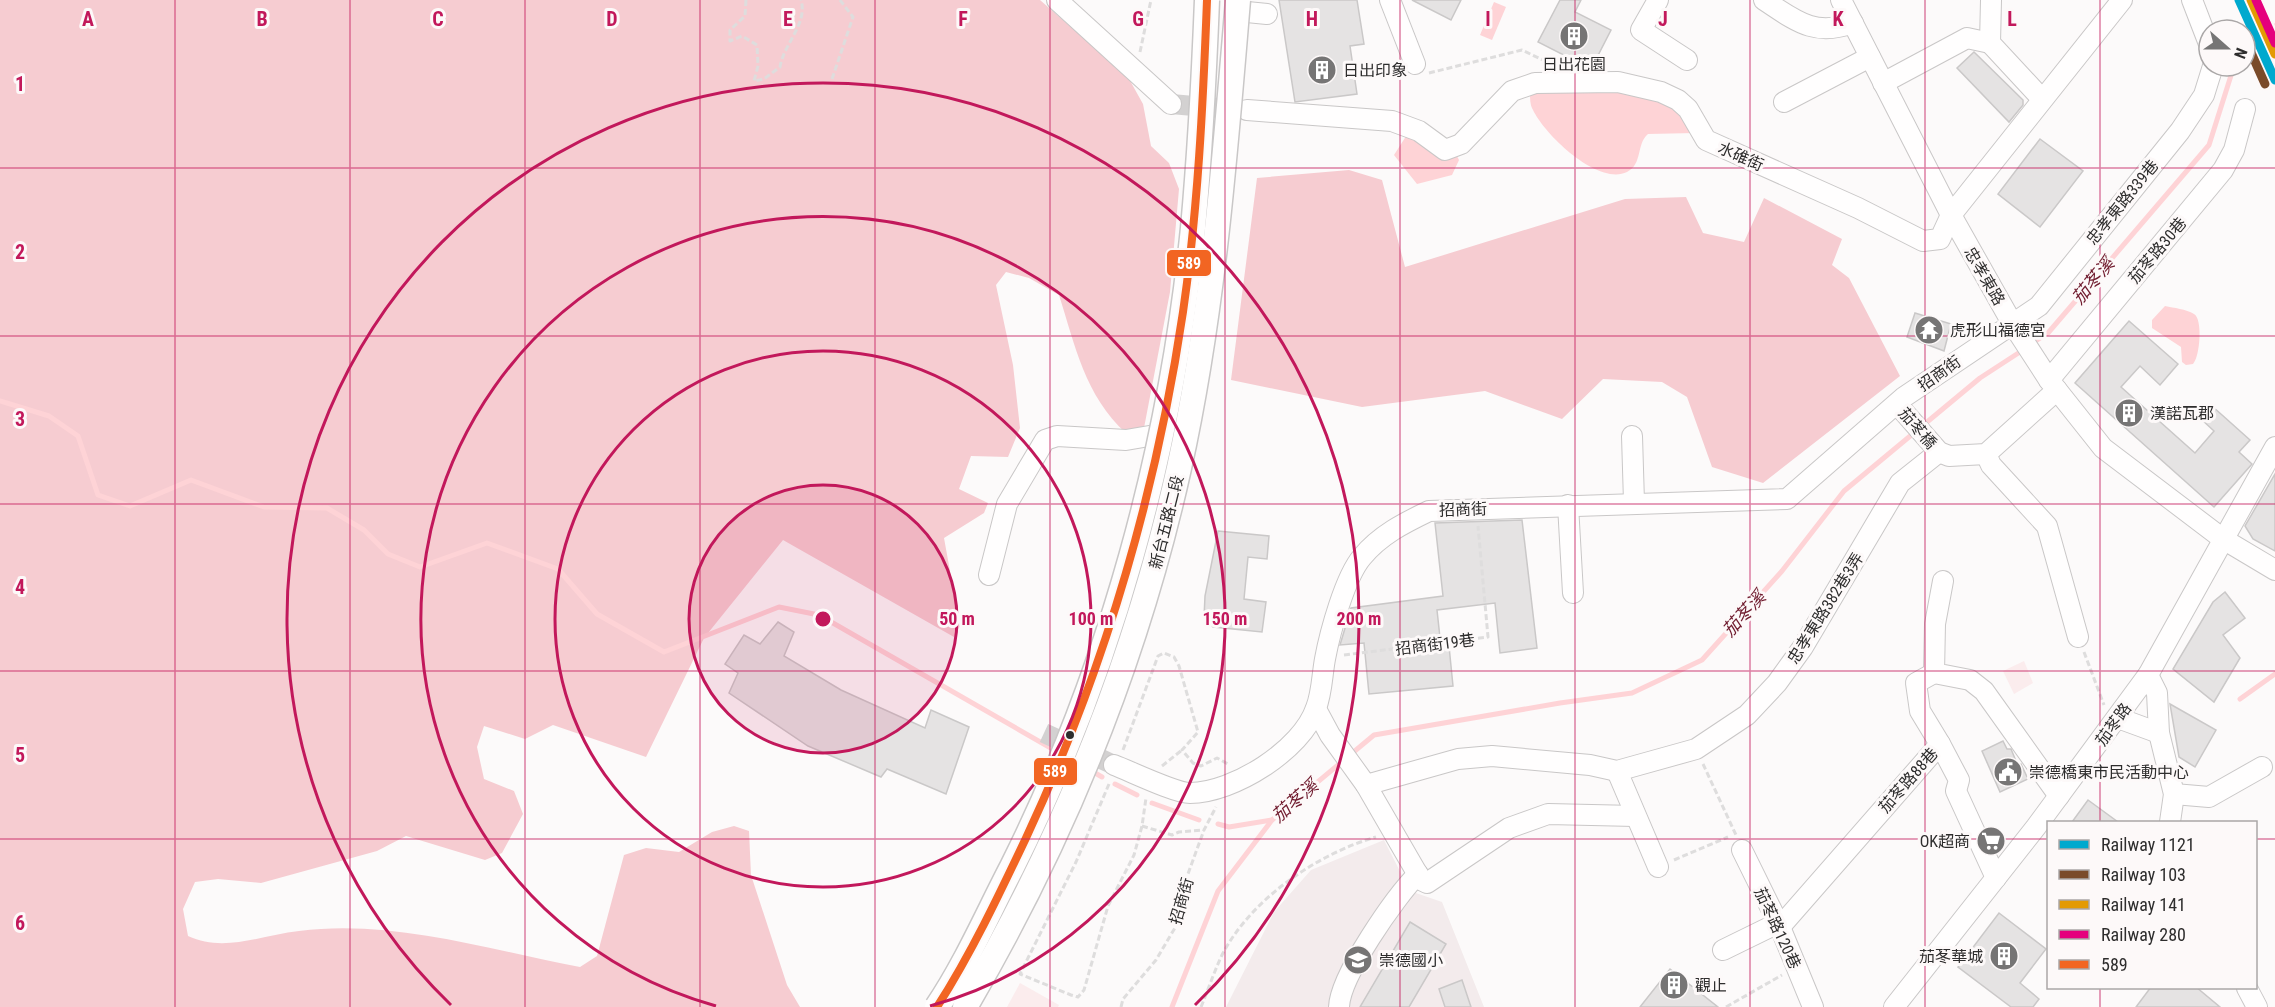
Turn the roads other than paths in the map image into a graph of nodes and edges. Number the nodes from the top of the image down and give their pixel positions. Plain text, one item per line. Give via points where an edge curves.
1 (1057, 0) edge
2 (1208, 0) edge
3 (1390, 0) edge
4 (1658, 0) edge
5 (1764, 0) edge
6 (1841, 0) edge
7 (1991, 0) edge
8 (2122, 0) edge
9 (2192, 0) edge
10 (1237, 6) edge
11 (1267, 14) dead end
12 (2199, 18) edge
13 (1852, 23) junction
14 (1990, 43) junction
15 (1870, 57) junction
16 (1687, 60) dead end
17 (1415, 64) road end
18 (2209, 78) edge
19 (1883, 83) junction
20 (2041, 98) junction
21 (1784, 102) dead end
22 (1171, 104) tunnel mouth
23 (2245, 109) dead end
24 (1247, 110) tunnel mouth
25 (1951, 215) junction
26 (2014, 326) junction
27 (2050, 381) junction
28 (1897, 404) junction
29 (1161, 434) junction
30 (1632, 436) dead end
31 (2275, 447) edge
32 (1939, 452) junction
33 (1986, 454) junction
34 (1634, 502) junction
35 (1568, 505) junction
36 (2223, 539) junction
37 (2275, 570) edge
38 (989, 575) dead end
39 (1943, 581) dead end
40 (1573, 593) dead end
41 (2078, 637) road end
42 (1934, 673) junction
43 (2148, 675) junction
44 (1316, 709) junction
45 (2115, 722) junction
46 (2159, 733) junction
47 (1940, 744) junction
48 (1115, 767) tunnel mouth
49 (2262, 767) dead end
50 (1617, 771) junction
51 (1366, 785) junction
52 (2174, 794) junction
53 (2059, 796) junction
54 (1635, 816) junction
55 (2170, 821) edge
56 (1033, 824) junction
57 (1056, 835) junction
58 (1742, 850) road end
59 (1658, 867) road end
60 (1418, 874) junction
61 (1996, 878) junction
62 (1779, 925) junction
63 (1723, 950) dead end
64 (2248, 989) edge
65 (1896, 1006) edge
66 (937, 1007) edge
67 (965, 1007) edge
68 (1338, 1007) edge
69 (1813, 1007) edge
70 (2257, 1007) edge

1 - 22 street
2 - 29 main road, 新台五路二段, bridge via 1193,229
3 - 17 street
4 - 16 street via 1641,30
5 - 13 street via 1799,23 1832,30
6 - 13 street, 忠孝東路
7 - 14 street
8 - 20 street, 水碓街
9 - 12 street
10 - 11 street
10 - 57 main road, 新台五路二段, bridge via 1213,257 1179,466 1149,589 1117,684
13 - 15 street, 忠孝東路
14 - 19 street via 1967,38
14 - 20 street
15 - 19 street, 忠孝東路
15 - 21 street
18 - 26 street, 忠孝東路339巷 via 2204,95 2180,131 2039,306
19 - 25 street, 忠孝東路
20 - 25 street, 水碓街
23 - 27 street, 茄苳路30巷 via 2234,150 2223,170
24 - 25 street, 水碓街 via 1392,121 1419,131 1445,150 1461,144 1512,91 1534,83 1618,82 1678,100 1688,109 1706,140 1923,241 1940,240
25 - 26 street, 忠孝東路
26 - 27 street, 忠孝東路
26 - 28 street, 招商街
27 - 33 street, 茄苳路30巷
27 - 36 street, 忠孝東路 via 2103,448
28 - 32 street, 茄苳橋
28 - 34 street, 招商街 via 1787,499
29 - 38 street via 1126,440 1057,436 1045,440 1007,504
29 - 56 main road, 新台五路二段, bridge via 1138,534 1104,642
30 - 34 street
31 - 36 street, 茄苳路
32 - 33 street via 1949,456
32 - 50 street, 忠孝東路382巷3弄 via 1900,483 1803,647 1747,715 1696,749
33 - 41 street via 1991,465 2047,526
34 - 35 street, 招商街
35 - 40 street
35 - 44 street, 招商街 via 1429,511 1392,528 1361,558 1339,607
36 - 37 street, 忠孝東路
36 - 43 street, 茄苳路
39 - 42 street via 1935,624
42 - 47 street via 1916,683 1920,711
42 - 53 street via 1970,680 1984,691
43 - 45 street, 茄苳路
43 - 46 street via 2157,693
44 - 48 street, 招商街 via 1293,743 1263,768 1231,784 1188,793
44 - 51 street
45 - 46 street
45 - 53 street, 茄苳路
46 - 52 street
47 - 61 street, 茄苳路88巷 via 1959,780 1956,790
47 - 62 street, 茄苳路88巷
49 - 52 street via 2209,797
50 - 51 street via 1492,756 1428,765
50 - 54 street
51 - 60 street
52 - 55 street
53 - 61 street, 茄苳路
54 - 59 street
54 - 60 street via 1548,814 1509,828 1427,883
56 - 57 street
56 - 66 main road, 新台五路二段, bridge
57 - 67 main road, 新台五路二段, bridge via 1004,941
58 - 62 street, 茄苳路120巷
60 - 68 street via 1354,966
61 - 65 street, 茄苳路
62 - 63 street
62 - 69 street, 茄苳路120巷
64 - 70 street

